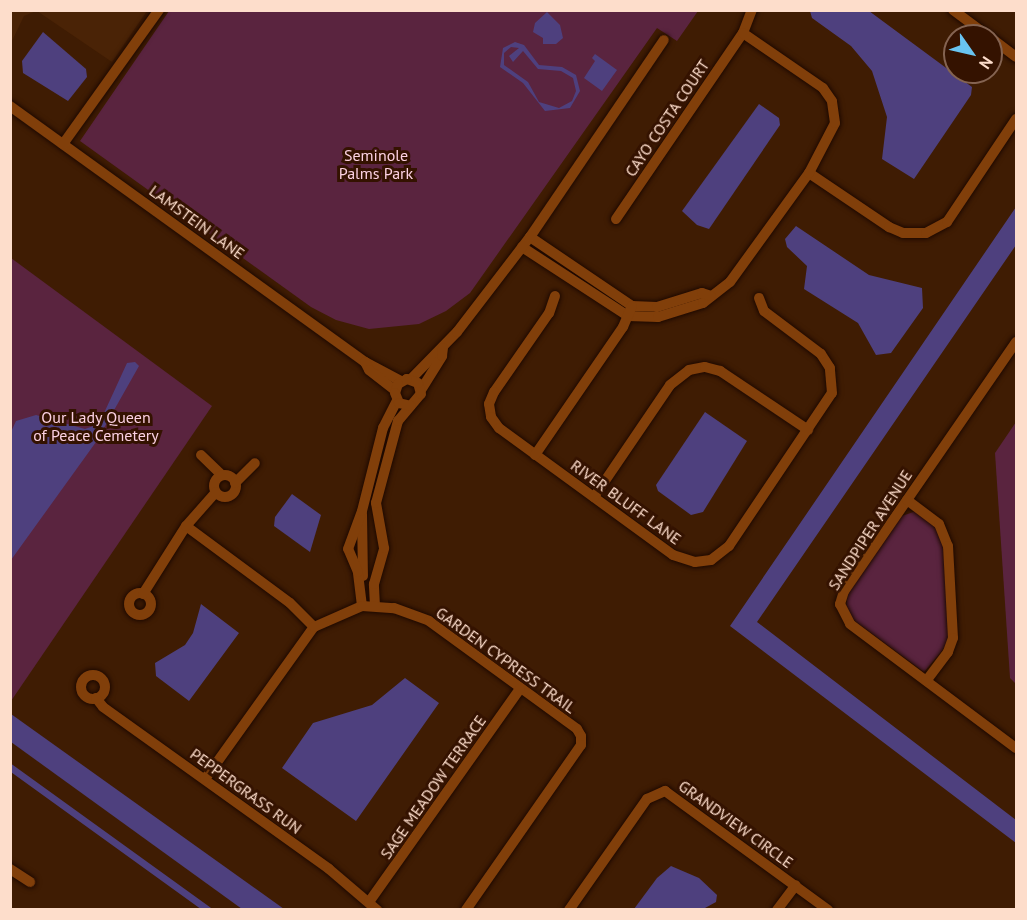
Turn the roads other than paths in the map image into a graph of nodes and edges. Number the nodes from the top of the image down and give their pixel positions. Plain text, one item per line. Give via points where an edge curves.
1 (159, 10) edge
2 (752, 10) edge
3 (953, 10) edge
4 (972, 24) edge
5 (743, 33) junction
6 (664, 40) dead end
7 (1003, 47) edge
8 (1017, 57) edge
9 (10, 106) edge
10 (1017, 119) edge
11 (63, 144) junction
12 (809, 173) junction
13 (616, 219) dead end
14 (530, 237) junction
15 (522, 247) junction
16 (590, 278) junction
17 (584, 288) junction
18 (610, 291) junction
19 (555, 296) dead end
20 (759, 298) dead end
21 (603, 300) junction
22 (630, 311) junction
23 (1017, 342) edge
24 (443, 348) junction
25 (401, 388) junction
26 (421, 390) junction
27 (411, 406) junction
28 (808, 430) junction
29 (201, 455) dead end
30 (535, 455) junction
31 (255, 463) dead end
32 (222, 475) junction
33 (235, 483) junction
34 (216, 492) junction
35 (594, 497) junction
36 (907, 500) junction
37 (362, 511) junction
38 (186, 526) junction
39 (350, 556) junction
40 (362, 559) junction
41 (380, 564) junction
42 (361, 585) junction
43 (143, 594) dead end
44 (362, 606) junction
45 (375, 606) junction
46 (314, 627) junction
47 (926, 681) junction
48 (520, 689) junction
49 (96, 698) dead end
50 (1017, 748) edge
51 (204, 779) junction
52 (10, 869) edge
53 (30, 882) dead end
54 (796, 885) junction
55 (373, 906) edge
56 (466, 909) edge
57 (569, 909) edge
58 (777, 909) edge
59 (828, 909) edge

1 - 11 street
2 - 5 street, CAYO COSTA COURT
3 - 4 street
5 - 12 street via 817,83 832,100 834,131
5 - 13 street, CAYO COSTA COURT
6 - 14 street
7 - 8 street
9 - 11 street, LAMSTEIN LANE
10 - 12 street via 947,222 926,233 889,227
11 - 25 street, LAMSTEIN LANE via 365,362 369,370
12 - 22 street via 730,282 703,303
14 - 15 street
14 - 16 street
15 - 17 street
15 - 24 street
16 - 17 street
16 - 18 street
17 - 21 street
18 - 21 street
18 - 22 street
19 - 30 street, RIVER BLUFF LANE via 489,404 491,417 499,428
20 - 28 street, RIVER BLUFF LANE via 764,311 815,348 830,368 829,400
21 - 22 street
22 - 30 street
23 - 36 street, SANDPIPER AVENUE
24 - 25 street
24 - 26 street
25 - 26 street
25 - 27 street
25 - 37 street via 383,428
26 - 27 street via 418,402
27 - 41 street via 398,421 376,503 384,548
28 - 35 street via 720,371 705,367 689,370 670,385
28 - 35 street, RIVER BLUFF LANE via 729,546 711,560 680,559
29 - 32 street
30 - 35 street, RIVER BLUFF LANE
31 - 33 street
32 - 33 street via 232,477
32 - 34 street via 214,482
33 - 34 street via 229,496
34 - 38 street
36 - 47 street via 939,524 948,546 953,638 948,652
36 - 47 street, SANDPIPER AVENUE via 844,591 840,607 850,624
37 - 39 street via 350,538
37 - 40 street
38 - 43 street
38 - 46 street via 290,603
39 - 40 street
39 - 42 street
40 - 41 street
40 - 42 street
41 - 45 street via 374,584
42 - 44 street
44 - 45 street, GARDEN CYPRESS TRAIL
44 - 46 street, GARDEN CYPRESS TRAIL
45 - 48 street, GARDEN CYPRESS TRAIL via 429,621
46 - 51 street
47 - 50 street, SANDPIPER AVENUE
48 - 55 street, SAGE MEADOW TERRACE
48 - 56 street, GARDEN CYPRESS TRAIL via 577,729 581,746
49 - 51 street, PEPPERGRASS RUN
51 - 55 street, PEPPERGRASS RUN
52 - 53 street
54 - 57 street, GRANDVIEW CIRCLE via 675,795 660,791 647,799
54 - 58 street
54 - 59 street, GRANDVIEW CIRCLE

